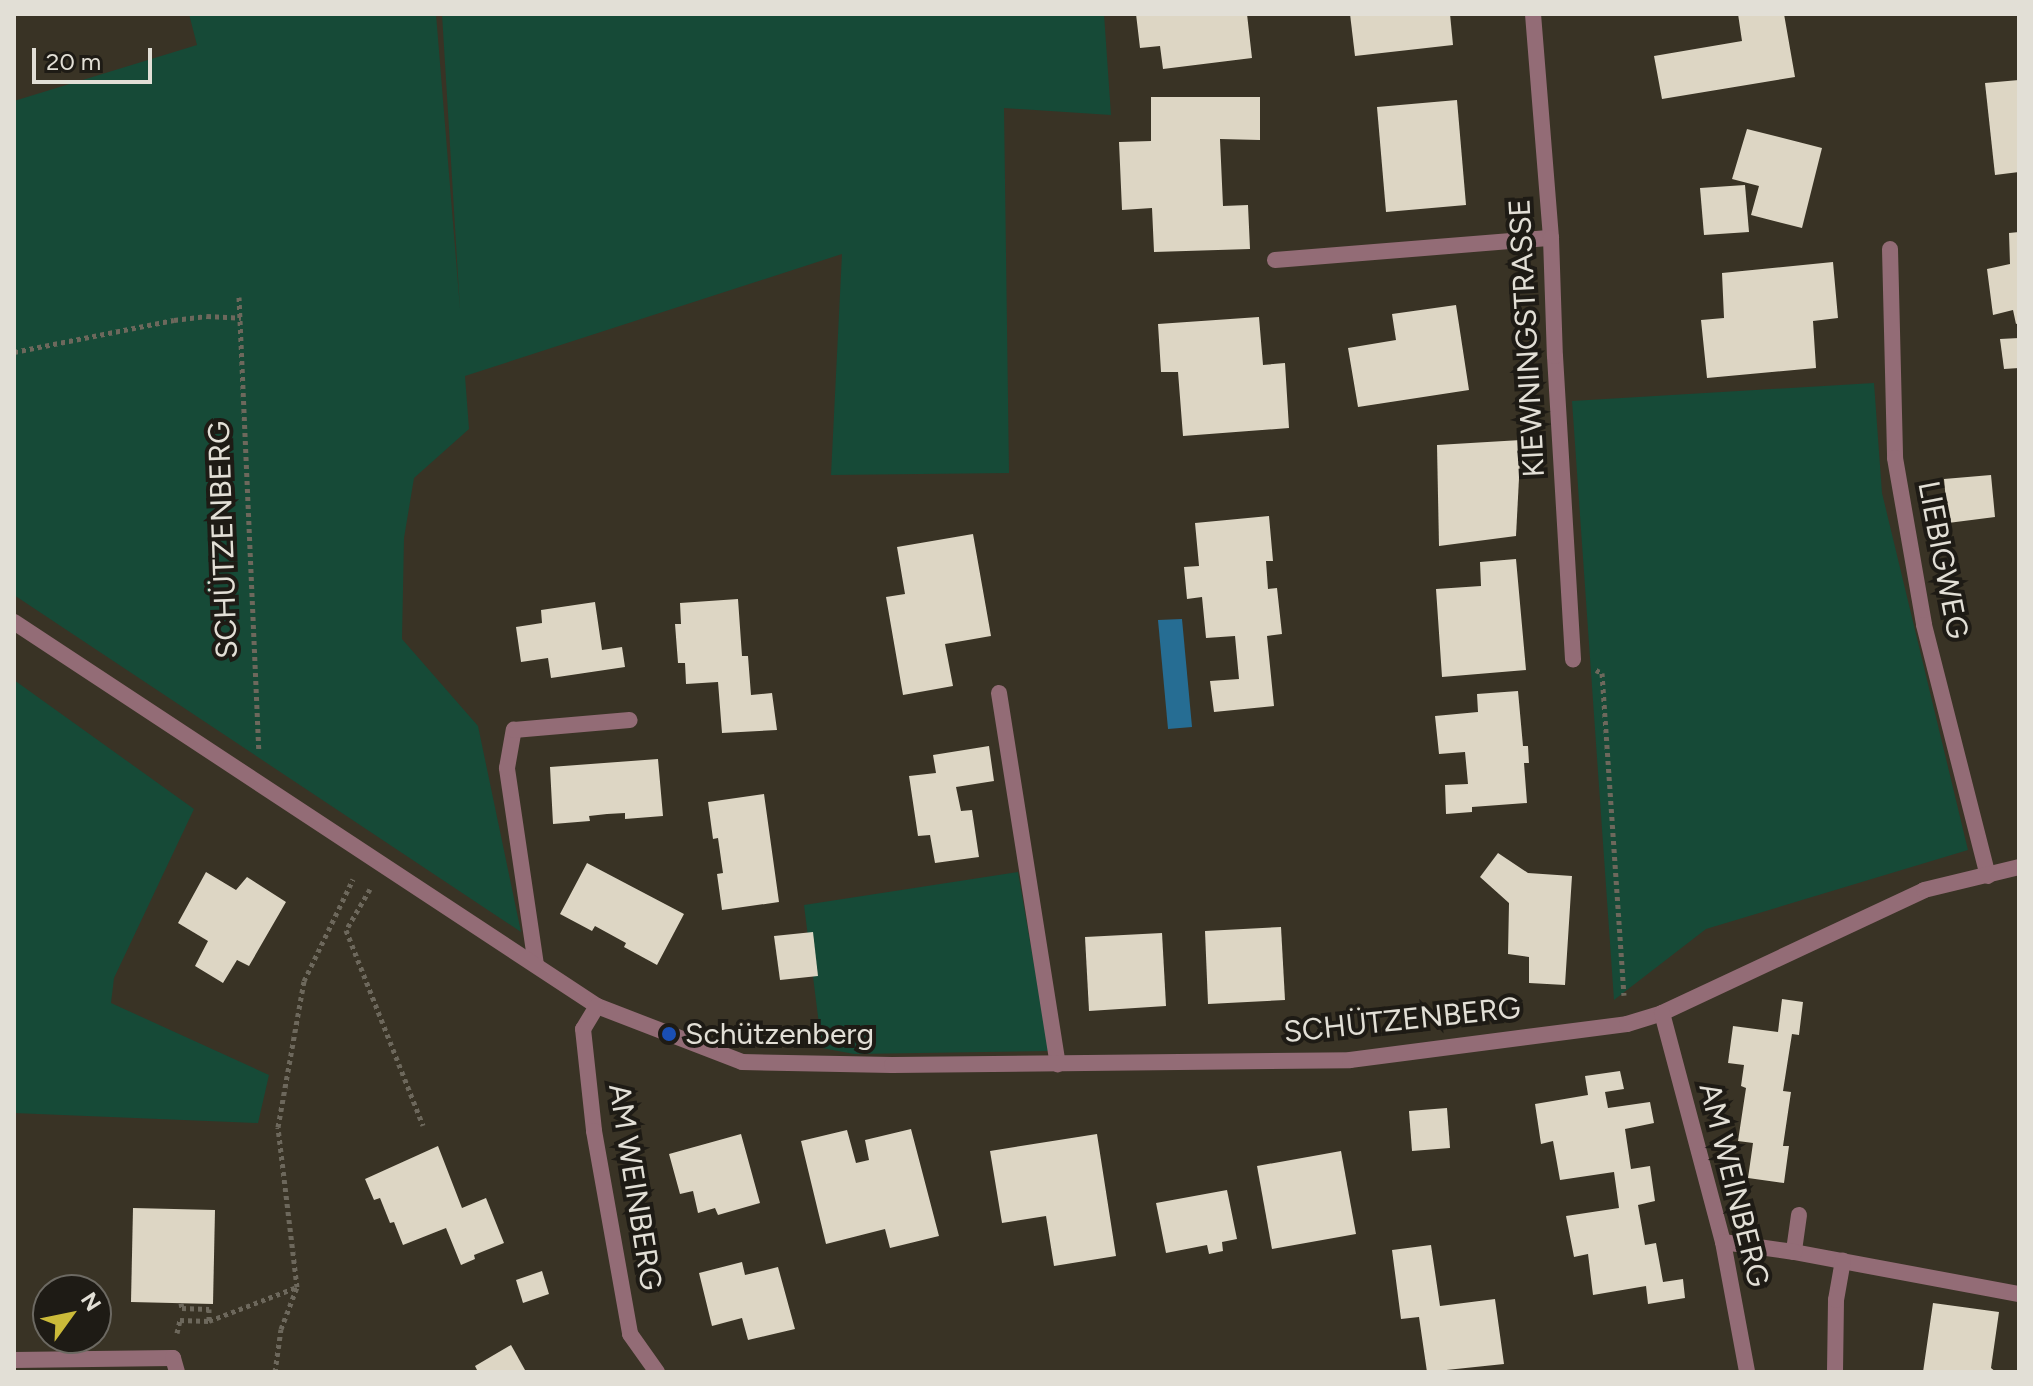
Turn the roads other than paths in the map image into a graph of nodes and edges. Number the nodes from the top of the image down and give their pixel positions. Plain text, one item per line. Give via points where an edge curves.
1 (1533, 14) edge
2 (1551, 238) junction
3 (1890, 249) dead end
4 (1275, 260) dead end
5 (14, 622) edge
6 (1573, 659) road end
7 (999, 693) dead end
8 (630, 720) dead end
9 (2019, 867) edge
10 (1988, 876) junction
11 (536, 965) junction
12 (597, 1006) junction
13 (1662, 1013) junction
14 (1058, 1064) junction
15 (1799, 1215) dead end
16 (1723, 1242) junction
17 (1794, 1252) junction
18 (1843, 1261) junction
19 (2019, 1294) edge
20 (14, 1360) edge
21 (177, 1372) edge
22 (657, 1372) edge
23 (1747, 1372) edge
24 (1835, 1372) edge

1 - 2 street, KIEWNINGSTRASSE
2 - 4 street
2 - 6 street, KIEWNINGSTRASSE
3 - 10 street, LIEBIGWEG via 1895,458 1924,625
5 - 11 street, SCHÜTZENBERG
7 - 14 street
8 - 11 street via 514,730 507,768
9 - 10 street, SCHÜTZENBERG
10 - 13 street, SCHÜTZENBERG via 1924,890
11 - 12 street, SCHÜTZENBERG
12 - 14 street, SCHÜTZENBERG via 742,1062
12 - 22 street, AM WEINBERG via 583,1029 594,1131 630,1334
13 - 14 street, SCHÜTZENBERG via 1627,1024 1350,1060
13 - 16 street, AM WEINBERG
15 - 17 street
16 - 17 street
16 - 23 street, AM WEINBERG
17 - 18 street
18 - 19 street
18 - 24 street via 1836,1300
20 - 21 street via 173,1358

